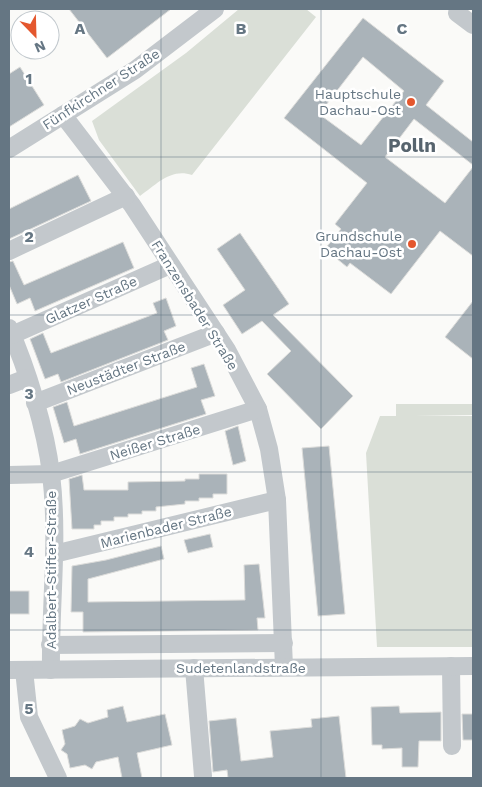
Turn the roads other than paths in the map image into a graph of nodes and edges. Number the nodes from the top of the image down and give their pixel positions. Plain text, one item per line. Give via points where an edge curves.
1 (215, 9) edge
2 (457, 13) dead end
3 (473, 25) edge
4 (63, 115) junction
5 (9, 149) edge
6 (126, 196) junction
7 (9, 251) edge
8 (170, 265) junction
9 (10, 331) edge
10 (216, 332) junction
11 (27, 378) junction
12 (9, 385) edge
13 (35, 403) junction
14 (258, 409) junction
15 (9, 474) edge
16 (51, 474) junction
17 (277, 500) junction
18 (54, 554) junction
19 (284, 643) junction
20 (50, 645) junction
21 (451, 666) junction
22 (473, 666) edge
23 (284, 667) junction
24 (194, 668) junction
25 (16, 670) edge
26 (50, 670) junction
27 (452, 746) dead end
28 (203, 776) dead end
29 (58, 778) edge

1 - 4 street, Fünfkirchner Straße via 135,70
2 - 3 street
4 - 5 street, Fünfkirchner Straße
4 - 6 street, Franzensbader Straße
6 - 7 street
6 - 8 street, Franzensbader Straße
8 - 9 street, Glatzer Straße
8 - 10 street, Franzensbader Straße
9 - 11 street, Adalbert-Stifter-Straße
10 - 13 street, Neustädter Straße
10 - 14 street, Franzensbader Straße
11 - 12 street
11 - 13 street, Adalbert-Stifter-Straße
13 - 16 street, Adalbert-Stifter-Straße
14 - 16 street, Neißer Straße
14 - 17 street, Franzensbader Straße via 270,450
15 - 16 street, Neißer Straße
16 - 18 street, Adalbert-Stifter-Straße
17 - 18 street, Marienbader Straße
17 - 19 street, Franzensbader Straße
18 - 20 street, Adalbert-Stifter-Straße
19 - 20 street
19 - 23 street, Franzensbader Straße
20 - 26 street, Adalbert-Stifter-Straße
21 - 22 street, Sudetenlandstraße
21 - 23 street, Sudetenlandstraße
21 - 27 street
23 - 24 street, Sudetenlandstraße
24 - 26 street, Sudetenlandstraße
24 - 28 street
25 - 26 street, Sudetenlandstraße
25 - 29 street via 29,717

